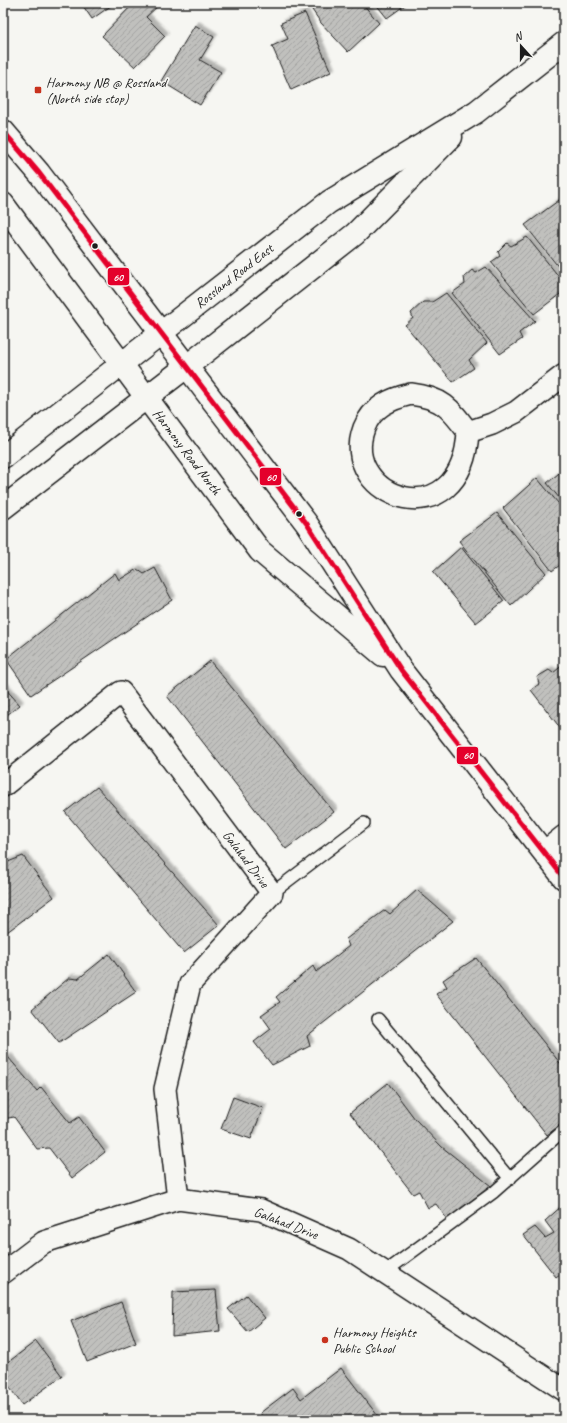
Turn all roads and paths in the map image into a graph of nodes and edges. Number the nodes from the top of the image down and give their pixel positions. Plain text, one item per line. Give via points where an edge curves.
1 (564, 43) edge
2 (476, 112) junction
3 (3, 131) edge
4 (3, 204) edge
5 (161, 333) junction
6 (121, 364) junction
7 (186, 367) junction
8 (564, 375) edge
9 (146, 398) junction
10 (468, 432) junction
11 (3, 457) edge
12 (3, 508) edge
13 (401, 670) junction
14 (3, 786) edge
15 (364, 823) dead end
16 (564, 836) edge
17 (544, 852) junction
18 (564, 878) edge
19 (272, 893) junction
20 (378, 1019) dead end
21 (564, 1130) edge
22 (510, 1179) junction
23 (178, 1199) junction
24 (385, 1272) junction
25 (3, 1273) edge
26 (564, 1390) edge

1 - 2 main road, Rossland Road East
2 - 5 main road, Rossland Road East via 330,202
2 - 7 main road, Rossland Road East via 356,234
3 - 5 main road, Harmony Road North via 39,172
4 - 6 main road, Harmony Road North
5 - 6 main road, Rossland Road East
5 - 7 main road, Harmony Road North
6 - 9 main road, Harmony Road North
6 - 11 main road, Rossland Road East
7 - 9 main road, Rossland Road East
7 - 13 main road, Harmony Road North via 307,524
8 - 10 street via 516,412
9 - 12 main road, Rossland Road East
9 - 13 main road, Harmony Road North via 260,551
10 - 10 street via 443,403 427,396 411,394 395,398 380,406 365,426 361,450 365,466 373,480 386,491 403,498 421,499 438,493 452,482 462,466 467,450
13 - 17 main road, Harmony Road North
14 - 19 street, Galahad Drive via 121,692
15 - 19 lane
16 - 17 street
17 - 18 main road, Harmony Road North
19 - 23 street, Galahad Drive via 190,984 165,1090
20 - 22 lane
21 - 22 lane
22 - 24 lane
23 - 24 street, Galahad Drive via 261,1210 349,1249
23 - 25 street, Galahad Drive via 44,1242
24 - 26 street, Galahad Drive

